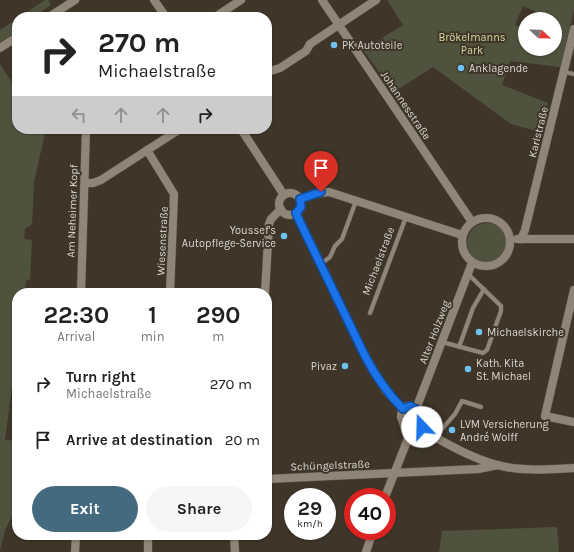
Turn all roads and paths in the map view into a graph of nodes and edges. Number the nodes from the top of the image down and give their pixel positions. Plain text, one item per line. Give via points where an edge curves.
1 (75, 0) edge
2 (154, 0) edge
3 (241, 0) edge
4 (322, 0) edge
5 (376, 0) edge
6 (57, 12) edge
7 (162, 12) edge
8 (223, 12) edge
9 (339, 26) junction
10 (574, 29) edge
11 (12, 40) edge
12 (0, 48) edge
13 (272, 70) edge
14 (564, 72) junction
15 (574, 74) edge
16 (86, 134) edge
17 (172, 134) edge
18 (244, 134) edge
19 (147, 150) junction
20 (85, 183) junction
21 (284, 195) junction
22 (300, 199) junction
23 (356, 201) junction
24 (281, 209) junction
25 (296, 213) junction
26 (406, 217) junction
27 (472, 222) junction
28 (462, 235) junction
29 (521, 239) junction
30 (574, 239) edge
31 (510, 240) junction
32 (472, 263) junction
33 (321, 264) junction
34 (468, 274) junction
35 (81, 288) edge
36 (170, 288) edge
37 (265, 288) edge
38 (484, 289) junction
39 (574, 290) edge
40 (370, 313) dead end
41 (442, 342) junction
42 (459, 347) junction
43 (481, 407) dead end
44 (403, 409) junction
45 (416, 409) junction
46 (574, 422) edge
47 (422, 430) junction
48 (409, 436) junction
49 (435, 437) junction
50 (498, 465) junction
51 (574, 468) edge
52 (394, 473) junction
53 (272, 479) edge
54 (388, 488) edge
55 (76, 540) edge
56 (148, 540) edge
57 (234, 540) edge
58 (370, 540) edge
59 (75, 552) edge
60 (148, 552) edge
61 (235, 552) edge
62 (366, 552) edge

1 - 6 street
2 - 7 street
3 - 8 street
4 - 9 street, Johannesstraße
5 - 9 street
9 - 13 street via 310,44 306,51
9 - 27 street, Johannesstraße
10 - 14 street, Karlstraße
11 - 12 street
14 - 15 lane
14 - 29 street, Karlstraße via 526,230
16 - 20 street, Am Neheimer Kopf
17 - 19 street
18 - 21 street
19 - 20 street via 101,180
19 - 36 street, Wiesenstraße via 174,194
20 - 35 street, Am Neheimer Kopf
21 - 22 street via 293,193
21 - 24 street via 280,203
22 - 23 street, Michaelstraße via 326,191
22 - 25 street via 301,207
23 - 26 street, Michaelstraße
23 - 33 lane via 342,239 330,257
24 - 25 street via 288,214
24 - 37 street via 269,224
25 - 33 street
26 - 28 street, Michaelstraße
26 - 40 lane, Michaelstraße
27 - 28 street
27 - 31 street via 486,218 499,222
28 - 32 street via 462,249
29 - 30 street
29 - 31 street
31 - 32 street via 507,255 498,264 482,266
32 - 34 street, Alter Holzweg
33 - 44 street via 370,366
34 - 38 lane
34 - 41 street, Alter Holzweg
38 - 42 lane via 473,308
38 - 42 lane via 502,308 487,350 483,353
39 - 46 street via 545,416
41 - 42 lane
41 - 45 street, Alter Holzweg
43 - 49 lane via 462,401 455,414
44 - 45 street via 410,406
44 - 48 street via 401,417
45 - 47 street
47 - 48 street via 416,437
47 - 49 street
48 - 52 street
49 - 50 street
50 - 51 street via 529,469
50 - 52 street, Schüngelstraße via 478,469
52 - 53 street, Schüngelstraße
52 - 54 street
55 - 59 street
56 - 60 street
57 - 61 street
58 - 62 street

